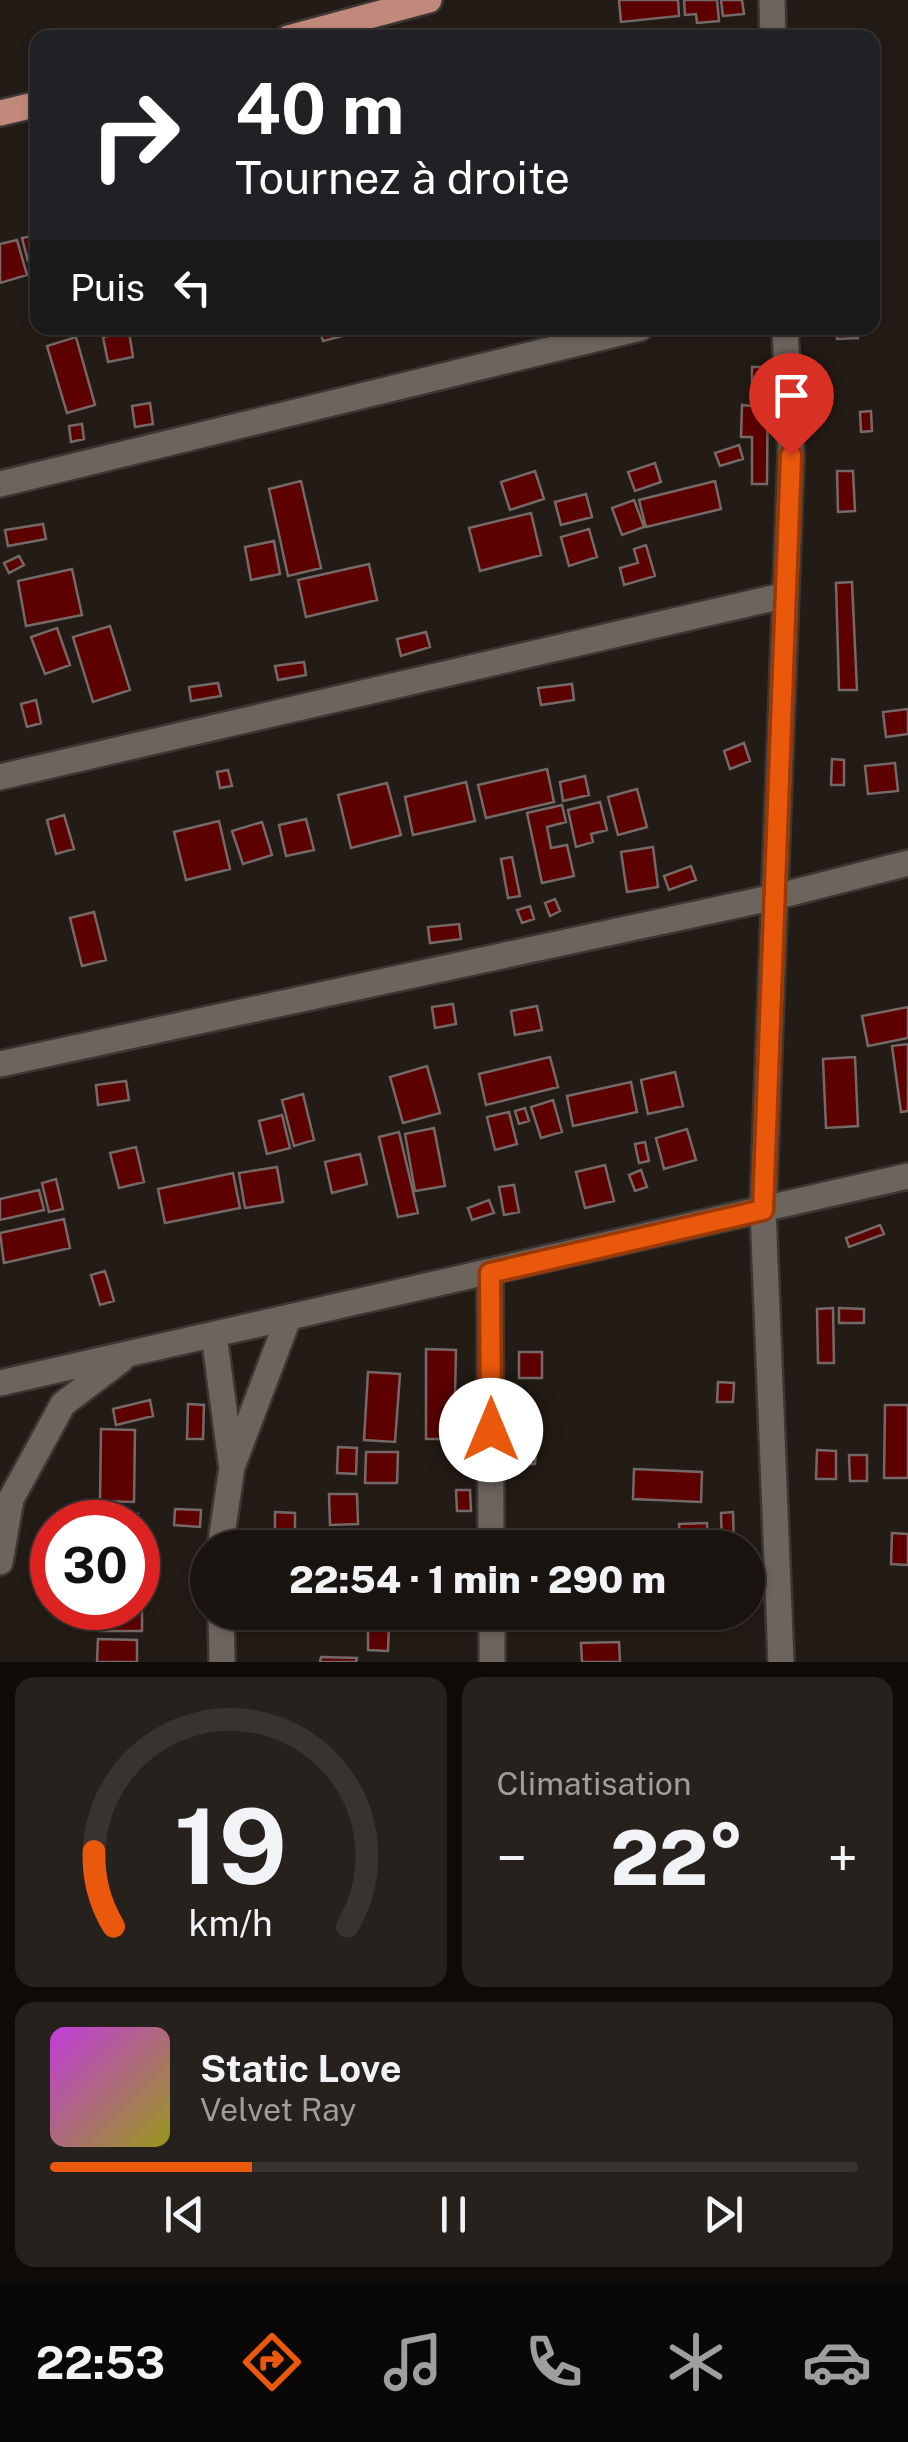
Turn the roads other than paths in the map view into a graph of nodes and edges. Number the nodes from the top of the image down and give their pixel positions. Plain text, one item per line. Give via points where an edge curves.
1 (428, 0) edge
2 (772, 0) edge
3 (317, 30) edge
4 (773, 30) edge
5 (30, 106) edge
6 (0, 113) edge
7 (611, 335) edge
8 (785, 335) edge
9 (0, 484) edge
10 (786, 595) junction
11 (0, 777) edge
12 (908, 862) edge
13 (774, 897) junction
14 (0, 1064) edge
15 (908, 1176) edge
16 (763, 1210) junction
17 (490, 1273) junction
18 (288, 1318) junction
19 (214, 1335) junction
20 (129, 1354) junction
21 (0, 1383) edge
22 (232, 1467) junction
23 (223, 1530) edge
24 (492, 1530) edge
25 (0, 1562) edge
26 (221, 1630) edge
27 (492, 1630) edge
28 (222, 1662) edge
29 (492, 1662) edge
30 (781, 1662) edge

1 - 3 main road
2 - 4 street
5 - 6 main road
7 - 9 street
8 - 10 street via 791,455
10 - 11 street
10 - 13 street
12 - 13 street
13 - 14 street
13 - 16 street
15 - 16 street
16 - 17 street
16 - 30 street
17 - 18 street
17 - 24 street
18 - 19 street
18 - 22 street
19 - 20 street
19 - 22 street
20 - 21 street
20 - 25 street via 64,1404 11,1499
22 - 23 street
26 - 28 street
27 - 29 street

